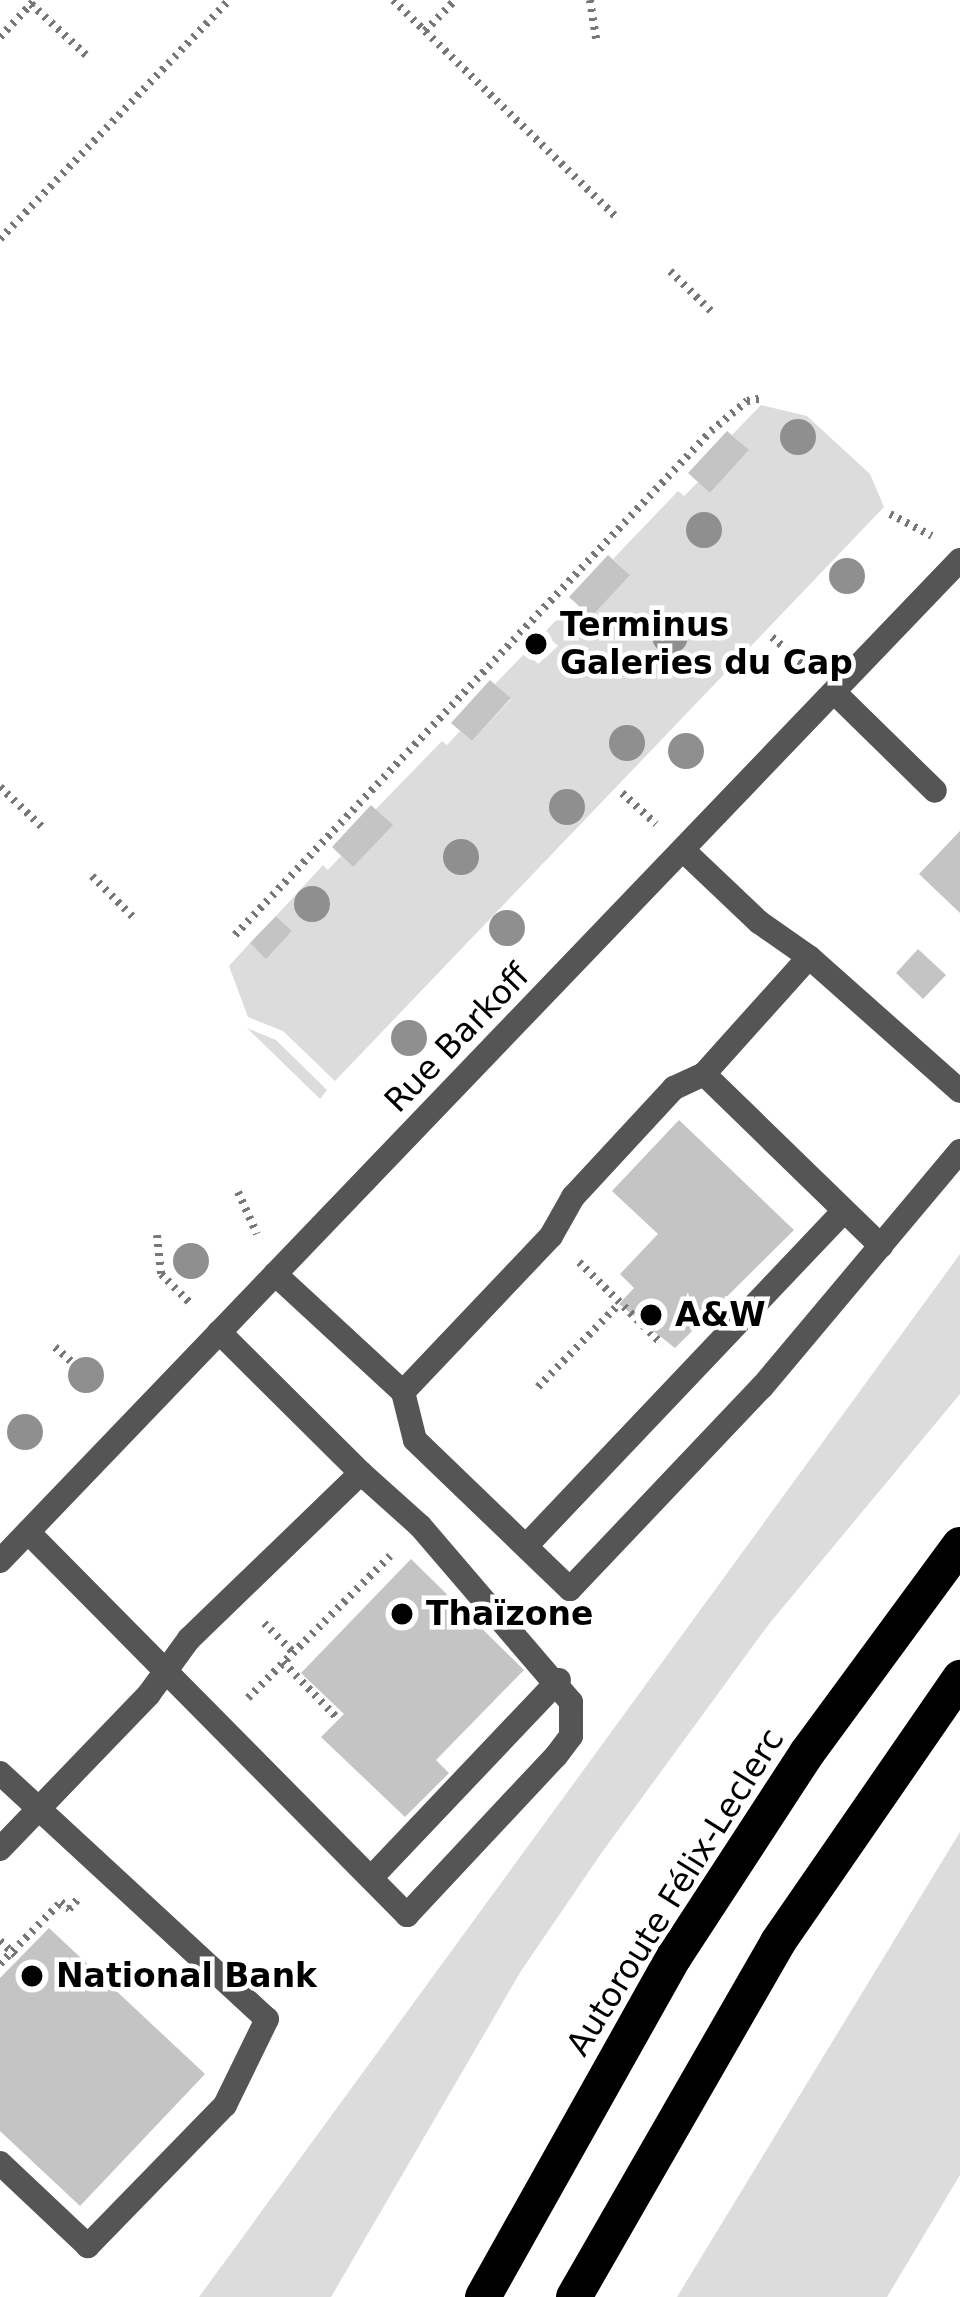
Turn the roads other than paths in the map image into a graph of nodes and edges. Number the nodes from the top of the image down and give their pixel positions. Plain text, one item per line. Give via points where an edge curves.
1 (960, 560) edge
2 (834, 692) junction
3 (935, 791) dead end
4 (683, 850) junction
5 (809, 957) junction
6 (704, 1074) junction
7 (960, 1091) edge
8 (960, 1151) edge
9 (844, 1211) junction
10 (881, 1246) junction
11 (275, 1274) junction
12 (218, 1332) junction
13 (403, 1392) junction
14 (361, 1474) junction
15 (28, 1532) junction
16 (960, 1545) edge
17 (526, 1546) junction
18 (0, 1561) edge
19 (168, 1669) junction
20 (960, 1678) edge
21 (559, 1680) junction
22 (0, 1772) edge
23 (38, 1809) junction
24 (0, 1849) edge
25 (371, 1878) junction
26 (628, 2037) junction
27 (0, 2163) edge
28 (463, 2297) edge
29 (483, 2297) edge
30 (574, 2297) edge

1 - 2 street, Rue Barkoff
2 - 3 street
2 - 4 street, Rue Barkoff
4 - 5 street
4 - 11 street, Rue Barkoff
5 - 6 street
5 - 7 street
6 - 9 street
6 - 13 street via 674,1088 573,1197 551,1236
8 - 10 street
9 - 10 street
9 - 17 street
10 - 17 street via 762,1387 570,1588
11 - 12 street, Rue Barkoff
11 - 13 street
12 - 14 street
12 - 15 street, Rue Barkoff
13 - 17 street via 415,1440
14 - 19 street
14 - 21 street via 420,1526
15 - 18 street, Rue Barkoff
15 - 19 street
16 - 26 highway, Autoroute Félix-Leclerc via 785,1786
19 - 23 street
19 - 25 street
20 - 30 highway via 778,1942
21 - 25 street
21 - 25 street via 572,1702 571,1736 407,1915
22 - 23 street
23 - 24 street
23 - 27 street via 267,2019 225,2105 88,2246
26 - 28 highway
26 - 29 highway, Autoroute Félix-Leclerc

